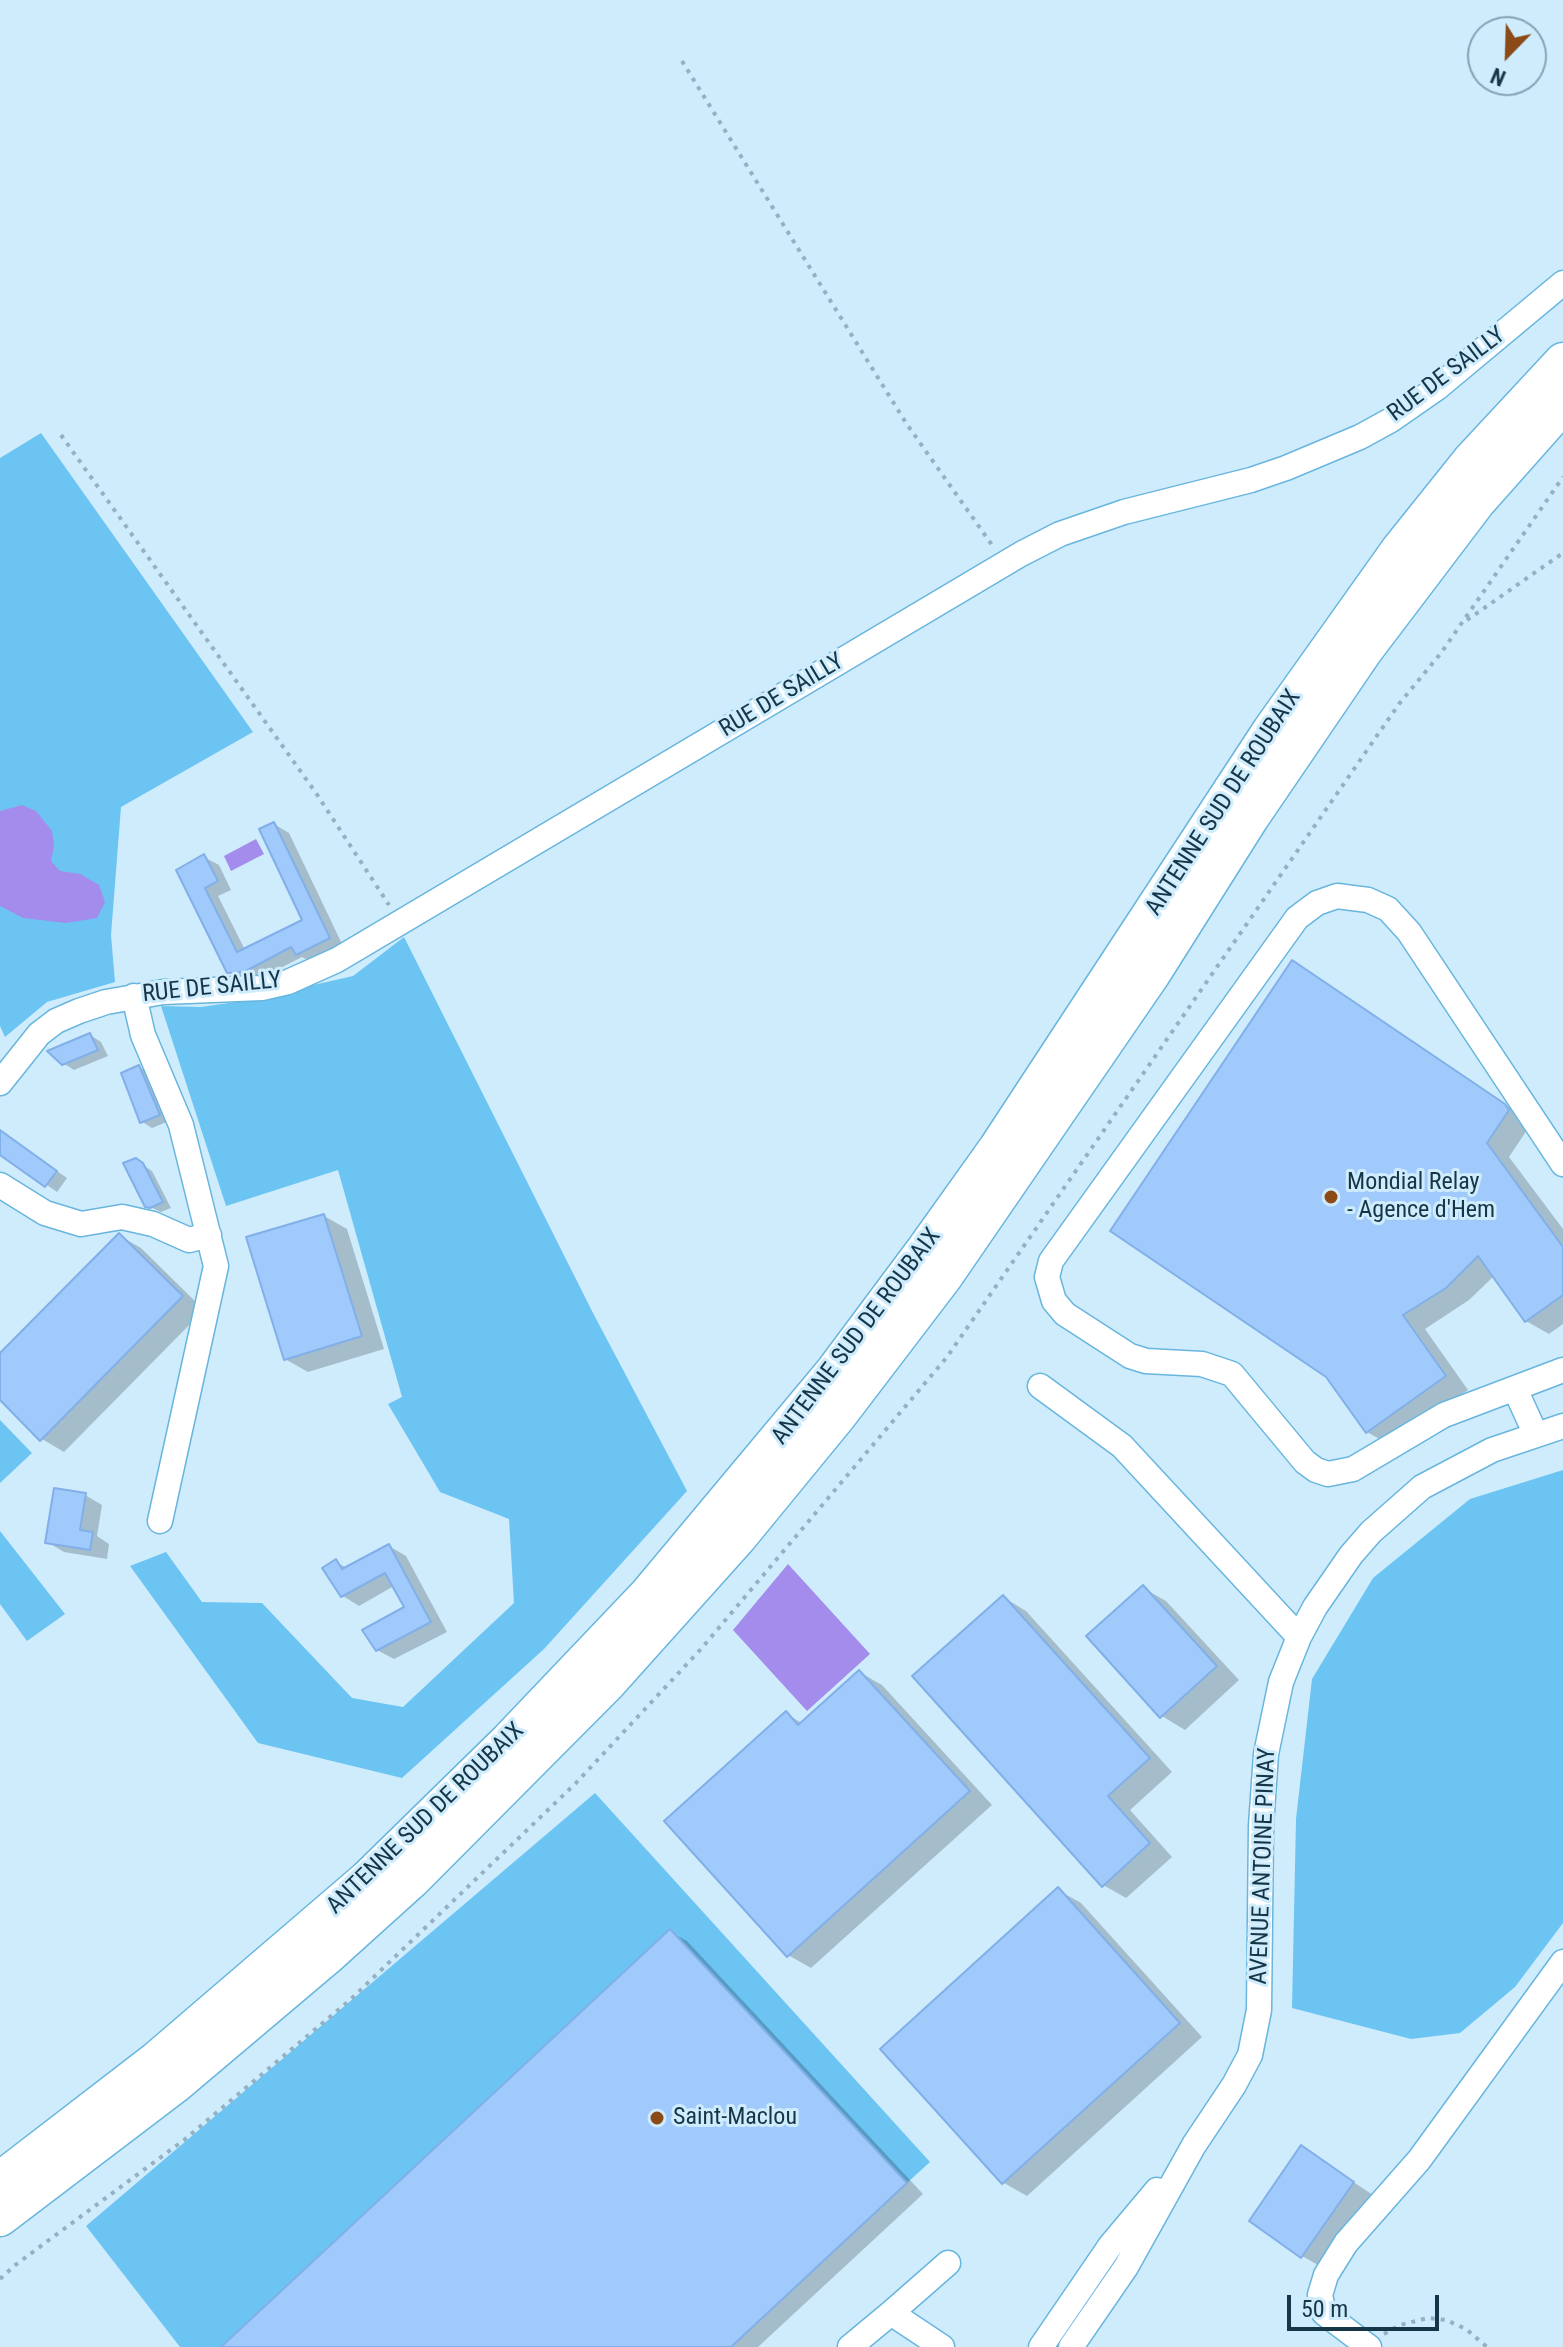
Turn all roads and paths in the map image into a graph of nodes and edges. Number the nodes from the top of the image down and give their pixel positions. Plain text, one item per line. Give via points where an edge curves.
1 (682, 61) dead end
2 (1563, 283) edge
3 (1563, 361) edge
4 (1563, 405) edge
5 (61, 435) dead end
6 (1563, 553) edge
7 (1005, 564) junction
8 (1462, 624) dead end
9 (400, 924) junction
10 (134, 996) junction
11 (0, 1083) edge
12 (1563, 1164) edge
13 (0, 1185) edge
14 (209, 1235) junction
15 (1563, 1370) edge
16 (1040, 1386) dead end
17 (1515, 1389) junction
18 (1563, 1426) edge
19 (1536, 1435) junction
20 (160, 1521) dead end
21 (1299, 1637) junction
22 (1563, 1962) edge
23 (284, 1994) junction
24 (1194, 2145) junction
25 (0, 2180) edge
26 (104, 2199) dead end
27 (0, 2218) edge
28 (0, 2247) edge
29 (948, 2263) dead end
30 (0, 2279) edge
31 (891, 2313) junction
32 (1368, 2346) edge
33 (850, 2347) edge
34 (942, 2347) edge
35 (1041, 2347) edge
36 (1071, 2347) edge
37 (1487, 2347) edge

1 - 7 path via 906,423
2 - 7 street, RUE DE SAILLY via 1437,388 1360,437 1251,480 1090,523
3 - 25 highway, ANTENNE SUD DE ROUBAIX via 1471,460 1384,571 1271,730 925,1249 825,1382 647,1595 538,1711 358,1887 156,2060
4 - 23 highway, ANTENNE SUD DE ROUBAIX via 1477,502 1364,651 1022,1165 822,1437 663,1624 527,1767 412,1880
5 - 9 path via 316,793
6 - 8 path
7 - 9 street, RUE DE SAILLY
9 - 10 street, RUE DE SAILLY via 288,982
10 - 11 street, RUE DE SAILLY via 56,1021 25,1049
10 - 14 street via 143,1035 181,1125
12 - 17 street via 1409,932 1388,909 1337,896 1297,918 1051,1261 1047,1277 1054,1301 1065,1314 1130,1356 1202,1364 1232,1374 1305,1462 1328,1474 1353,1469 1444,1415
13 - 14 street via 45,1213 81,1224 122,1217 189,1240
14 - 20 street via 216,1266
15 - 17 street
16 - 21 street via 1122,1446
17 - 19 street
18 - 19 street, AVENUE ANTOINE PINAY
19 - 21 street, AVENUE ANTOINE PINAY via 1445,1473 1395,1509 1351,1555
21 - 24 street, AVENUE ANTOINE PINAY via 1274,1706 1264,1775 1257,2026 1239,2077
22 - 32 street via 1450,2120 1346,2243 1326,2275 1320,2295 1324,2313
23 - 27 highway, ANTENNE SUD DE ROUBAIX via 153,2103
23 - 28 highway via 211,2079
24 - 35 street, AVENUE ANTOINE PINAY via 1119,2234
24 - 36 street, AVENUE ANTOINE PINAY via 1126,2267
26 - 30 path
29 - 31 street
31 - 33 street
31 - 34 street
32 - 37 path via 1400,2325 1428,2318 1466,2329

